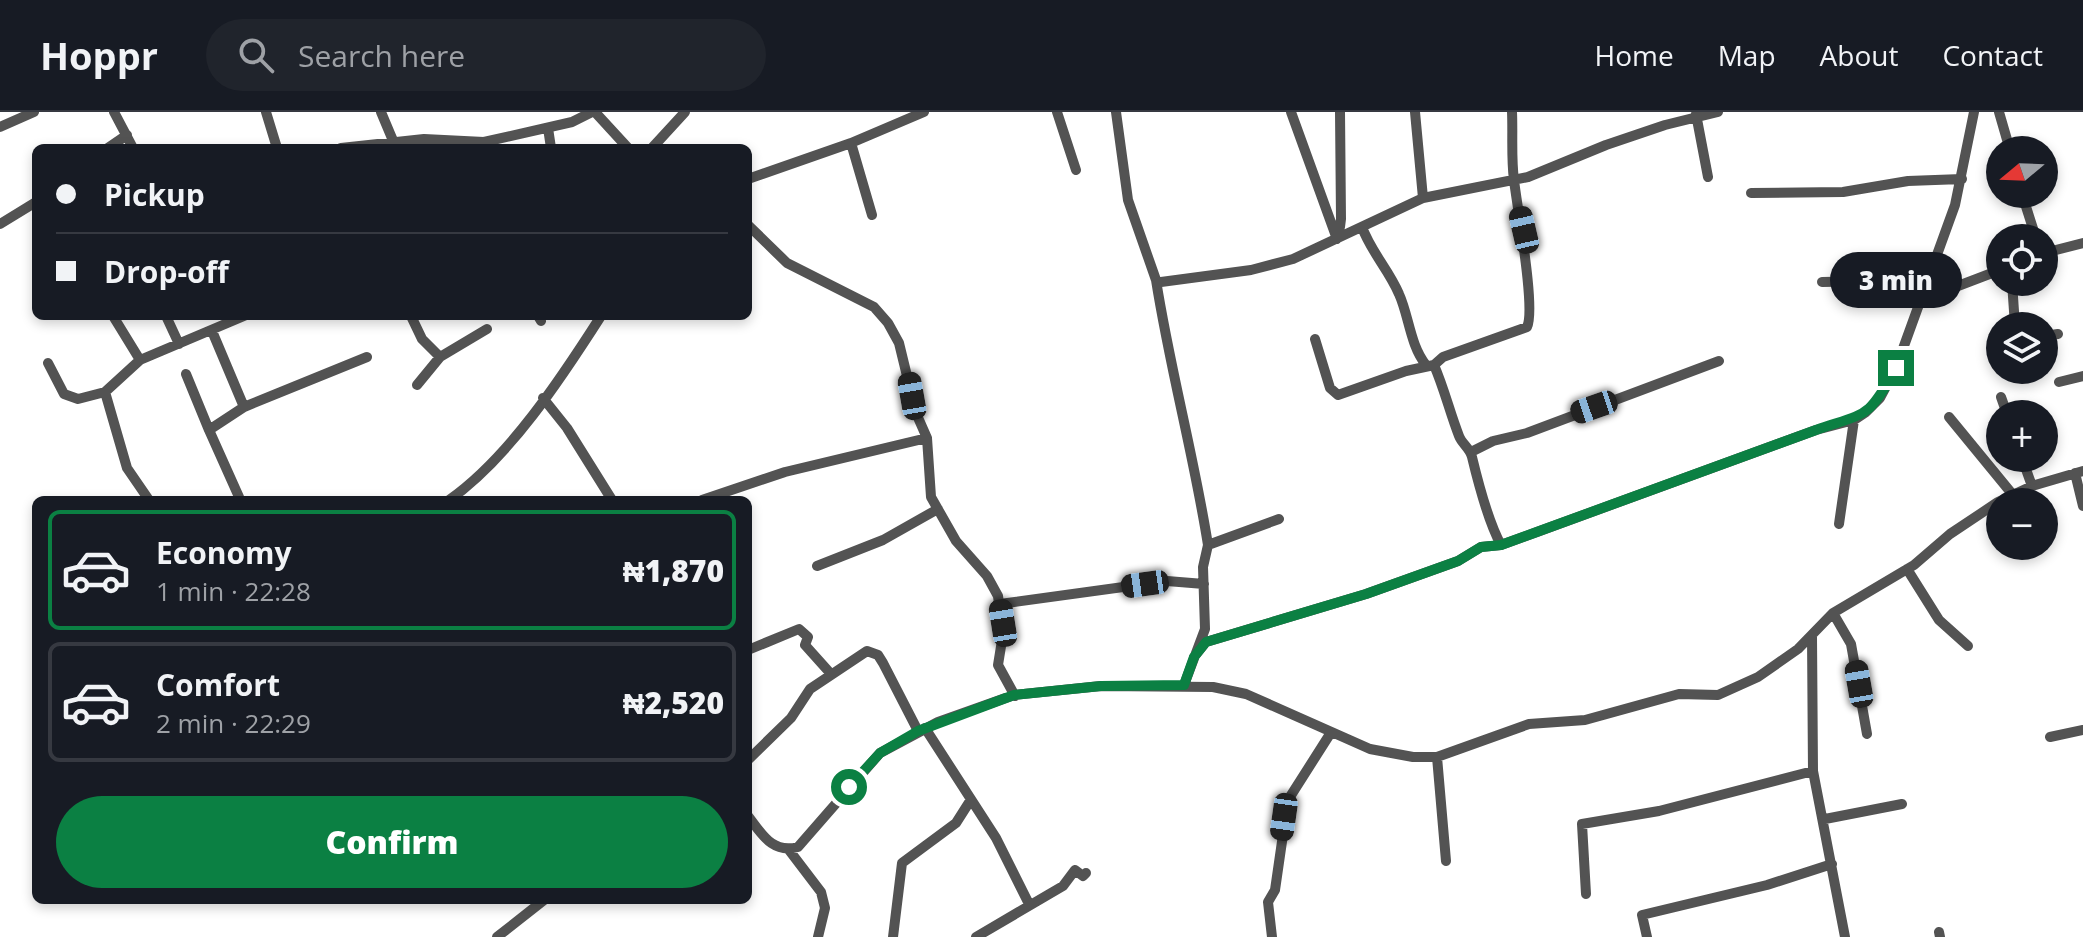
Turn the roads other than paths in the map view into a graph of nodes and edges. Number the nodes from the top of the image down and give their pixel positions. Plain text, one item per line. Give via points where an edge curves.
1 (34, 112) edge
2 (114, 112) edge
3 (266, 112) edge
4 (381, 112) edge
5 (594, 112) edge
6 (685, 112) edge
7 (924, 112) edge
8 (1057, 112) edge
9 (1116, 112) edge
10 (1291, 112) edge
11 (1340, 112) edge
12 (1415, 112) edge
13 (1512, 112) edge
14 (1718, 112) edge
15 (1974, 112) edge
16 (1999, 112) edge
17 (1696, 115) edge
18 (0, 127) edge
19 (548, 128) junction
20 (127, 135) junction
21 (2006, 136) edge
22 (851, 143) junction
23 (114, 144) edge
24 (131, 144) edge
25 (276, 144) edge
26 (393, 144) edge
27 (398, 144) edge
28 (550, 144) edge
29 (624, 144) edge
30 (656, 144) edge
31 (1076, 170) dead end
32 (1708, 177) dead end
33 (752, 178) edge
34 (1513, 178) junction
35 (1962, 179) junction
36 (1751, 193) dead end
37 (1423, 198) junction
38 (32, 204) edge
39 (872, 215) dead end
40 (0, 224) edge
41 (1333, 227) junction
42 (1362, 227) junction
43 (752, 229) edge
44 (1337, 239) junction
45 (2083, 243) edge
46 (2058, 249) edge
47 (1986, 275) edge
48 (1156, 280) junction
49 (1927, 280) junction
50 (1822, 282) dead end
51 (1941, 293) junction
52 (1923, 299) junction
53 (115, 320) edge
54 (168, 320) edge
55 (235, 320) edge
56 (413, 320) edge
57 (598, 320) edge
58 (487, 329) dead end
59 (212, 331) junction
60 (1315, 339) dead end
61 (179, 344) junction
62 (367, 357) dead end
63 (440, 357) junction
64 (140, 360) junction
65 (1719, 361) dead end
66 (48, 363) dead end
67 (1430, 365) junction
68 (186, 374) dead end
69 (2083, 376) edge
70 (2059, 382) dead end
71 (417, 385) dead end
72 (105, 392) junction
73 (2001, 397) dead end
74 (543, 398) junction
75 (2002, 400) edge
76 (244, 407) junction
77 (1949, 417) dead end
78 (1854, 420) junction
79 (209, 430) junction
80 (927, 438) junction
81 (1471, 452) junction
82 (2027, 472) edge
83 (2079, 472) edge
84 (2032, 486) junction
85 (2007, 488) edge
86 (2028, 488) edge
87 (146, 496) edge
88 (239, 496) edge
89 (453, 496) edge
90 (610, 496) edge
91 (712, 496) edge
92 (2083, 506) edge
93 (938, 509) junction
94 (1986, 512) edge
95 (1279, 519) dead end
96 (1839, 524) dead end
97 (1208, 545) junction
98 (1501, 545) junction
99 (817, 566) dead end
100 (1907, 569) junction
101 (1204, 584) junction
102 (1000, 604) junction
103 (1833, 613) junction
104 (1812, 636) junction
105 (1968, 646) dead end
106 (752, 648) edge
107 (1194, 657) junction
108 (831, 674) junction
109 (1184, 685) junction
110 (1015, 696) junction
111 (922, 729) junction
112 (2083, 730) edge
113 (1330, 734) junction
114 (1867, 734) dead end
115 (2050, 737) dead end
116 (752, 756) edge
117 (1437, 757) junction
118 (1813, 771) junction
119 (970, 801) junction
120 (1902, 804) dead end
121 (1825, 819) junction
122 (752, 821) edge
123 (789, 850) junction
124 (1446, 861) dead end
125 (1832, 864) junction
126 (1086, 873) dead end
127 (1586, 894) dead end
128 (539, 904) edge
129 (1029, 904) junction
130 (497, 937) edge
131 (817, 937) edge
132 (893, 937) edge
133 (976, 937) edge
134 (1272, 937) edge
135 (1647, 937) edge
136 (1845, 937) edge

1 - 18 street
2 - 20 street
3 - 25 street
4 - 26 street
5 - 19 street
5 - 29 street
6 - 30 street
7 - 22 street
8 - 31 street
9 - 48 street via 1128,200
10 - 41 street
11 - 41 street via 1341,219 1340,227
12 - 37 street
13 - 34 street
14 - 17 street
15 - 35 street
16 - 21 street
17 - 32 street
17 - 34 street
19 - 27 street via 484,142 424,139
19 - 28 street
20 - 23 street
20 - 24 street
22 - 33 street
22 - 39 street
34 - 37 street
34 - 67 street via 1525,236 1529,325
35 - 36 street via 1843,192
35 - 49 street
37 - 42 street
38 - 40 street
41 - 44 street
42 - 44 street
42 - 67 street via 1398,290 1418,352
43 - 80 street via 787,263 804,271 822,270 820,279 874,307 888,323
44 - 48 street via 1251,270
45 - 46 street
47 - 51 street
48 - 97 street
49 - 50 street
49 - 51 street
49 - 52 street
51 - 52 street
52 - 78 street via 1880,398
53 - 64 street
54 - 61 street
55 - 59 street
56 - 63 street
57 - 74 street
58 - 63 street
59 - 61 street
59 - 76 street
60 - 67 street via 1330,388 1338,395
61 - 64 street
62 - 76 street
63 - 71 street
64 - 72 street
65 - 81 street
66 - 72 street via 70,398
67 - 81 street via 1459,437
68 - 79 street
69 - 70 street
72 - 87 street via 127,468
73 - 75 street
74 - 89 street via 505,446
74 - 90 street
76 - 79 street
77 - 85 street
78 - 96 street
78 - 98 street
79 - 88 street
80 - 91 street via 748,482
80 - 93 street via 929,490
81 - 98 street via 1475,478
82 - 84 street
83 - 84 street
83 - 92 street
84 - 86 street
93 - 99 street via 883,540
93 - 102 street via 956,541 987,576
94 - 100 street
95 - 97 street
97 - 101 street
98 - 107 street via 1481,547 1458,561 1366,594 1206,642
100 - 103 street
100 - 105 street via 1939,620
101 - 102 street via 1167,581
101 - 107 street via 1205,629
102 - 110 street via 998,665
103 - 104 street
103 - 114 street via 1851,644
104 - 117 street via 1737,689 1718,695 1679,694 1576,722 1529,724
104 - 118 street
106 - 108 street via 799,629 808,637 805,645
107 - 109 street
108 - 111 street via 867,651 878,655
108 - 116 street via 810,689 791,718
109 - 110 street via 1101,686
109 - 113 street via 1246,694
110 - 111 street
111 - 119 street
111 - 123 street via 869,763 804,842
112 - 115 street
113 - 117 street via 1370,749
113 - 134 street via 1288,800 1275,890 1268,902
117 - 124 street
118 - 121 street
118 - 127 street via 1659,811 1582,824
119 - 129 street via 996,838
119 - 132 street via 956,823 902,863
120 - 121 street
121 - 125 street
122 - 123 street via 772,845
123 - 131 street via 821,892 824,914
125 - 135 street via 1642,915
125 - 136 street
126 - 129 street via 1075,870 1063,886
128 - 130 street
129 - 133 street

